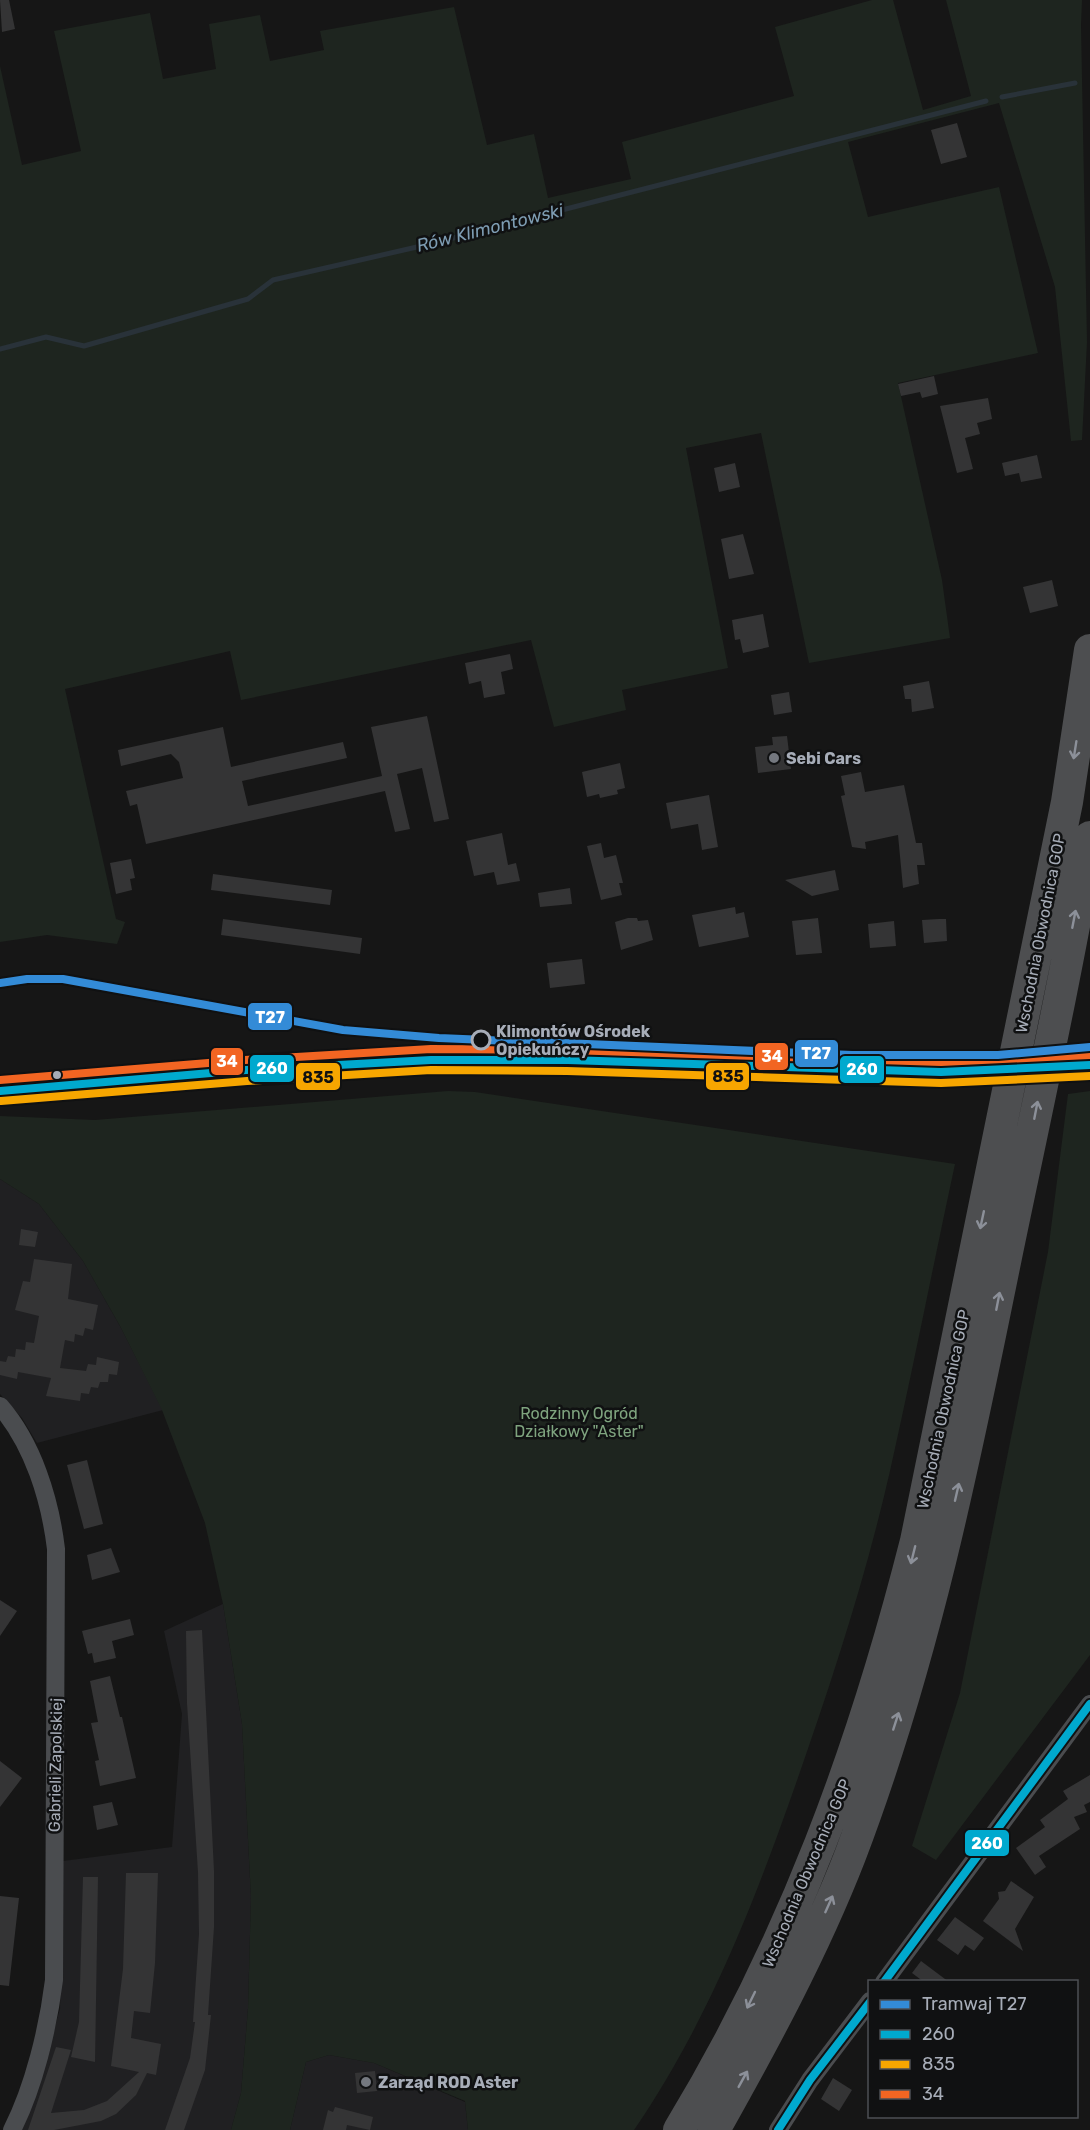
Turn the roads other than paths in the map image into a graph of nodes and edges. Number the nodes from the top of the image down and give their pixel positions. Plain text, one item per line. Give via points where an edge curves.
1 (1090, 651) edge
2 (1090, 837) edge
3 (1090, 1065) edge
4 (0, 1091) edge
5 (0, 1406) edge
6 (1090, 1704) edge
7 (885, 1980) edge
8 (868, 2004) edge
9 (12, 2130) edge
10 (680, 2130) edge
11 (714, 2130) edge
12 (778, 2130) edge

1 -> 10 highway, Wschodnia Obwodnica GOP via 1067,802 921,1518 895,1625 826,1833 751,2002
11 -> 2 highway, Wschodnia Obwodnica GOP via 795,1981 849,1858 909,1682 981,1384
3 - 4 street, bridge via 950,1073 567,1060 409,1060 288,1066
5 - 9 street, Gabrieli Zapolskiej via 20,1432 37,1471 56,1548 54,1980 25,2101
6 - 7 street
8 - 12 street

